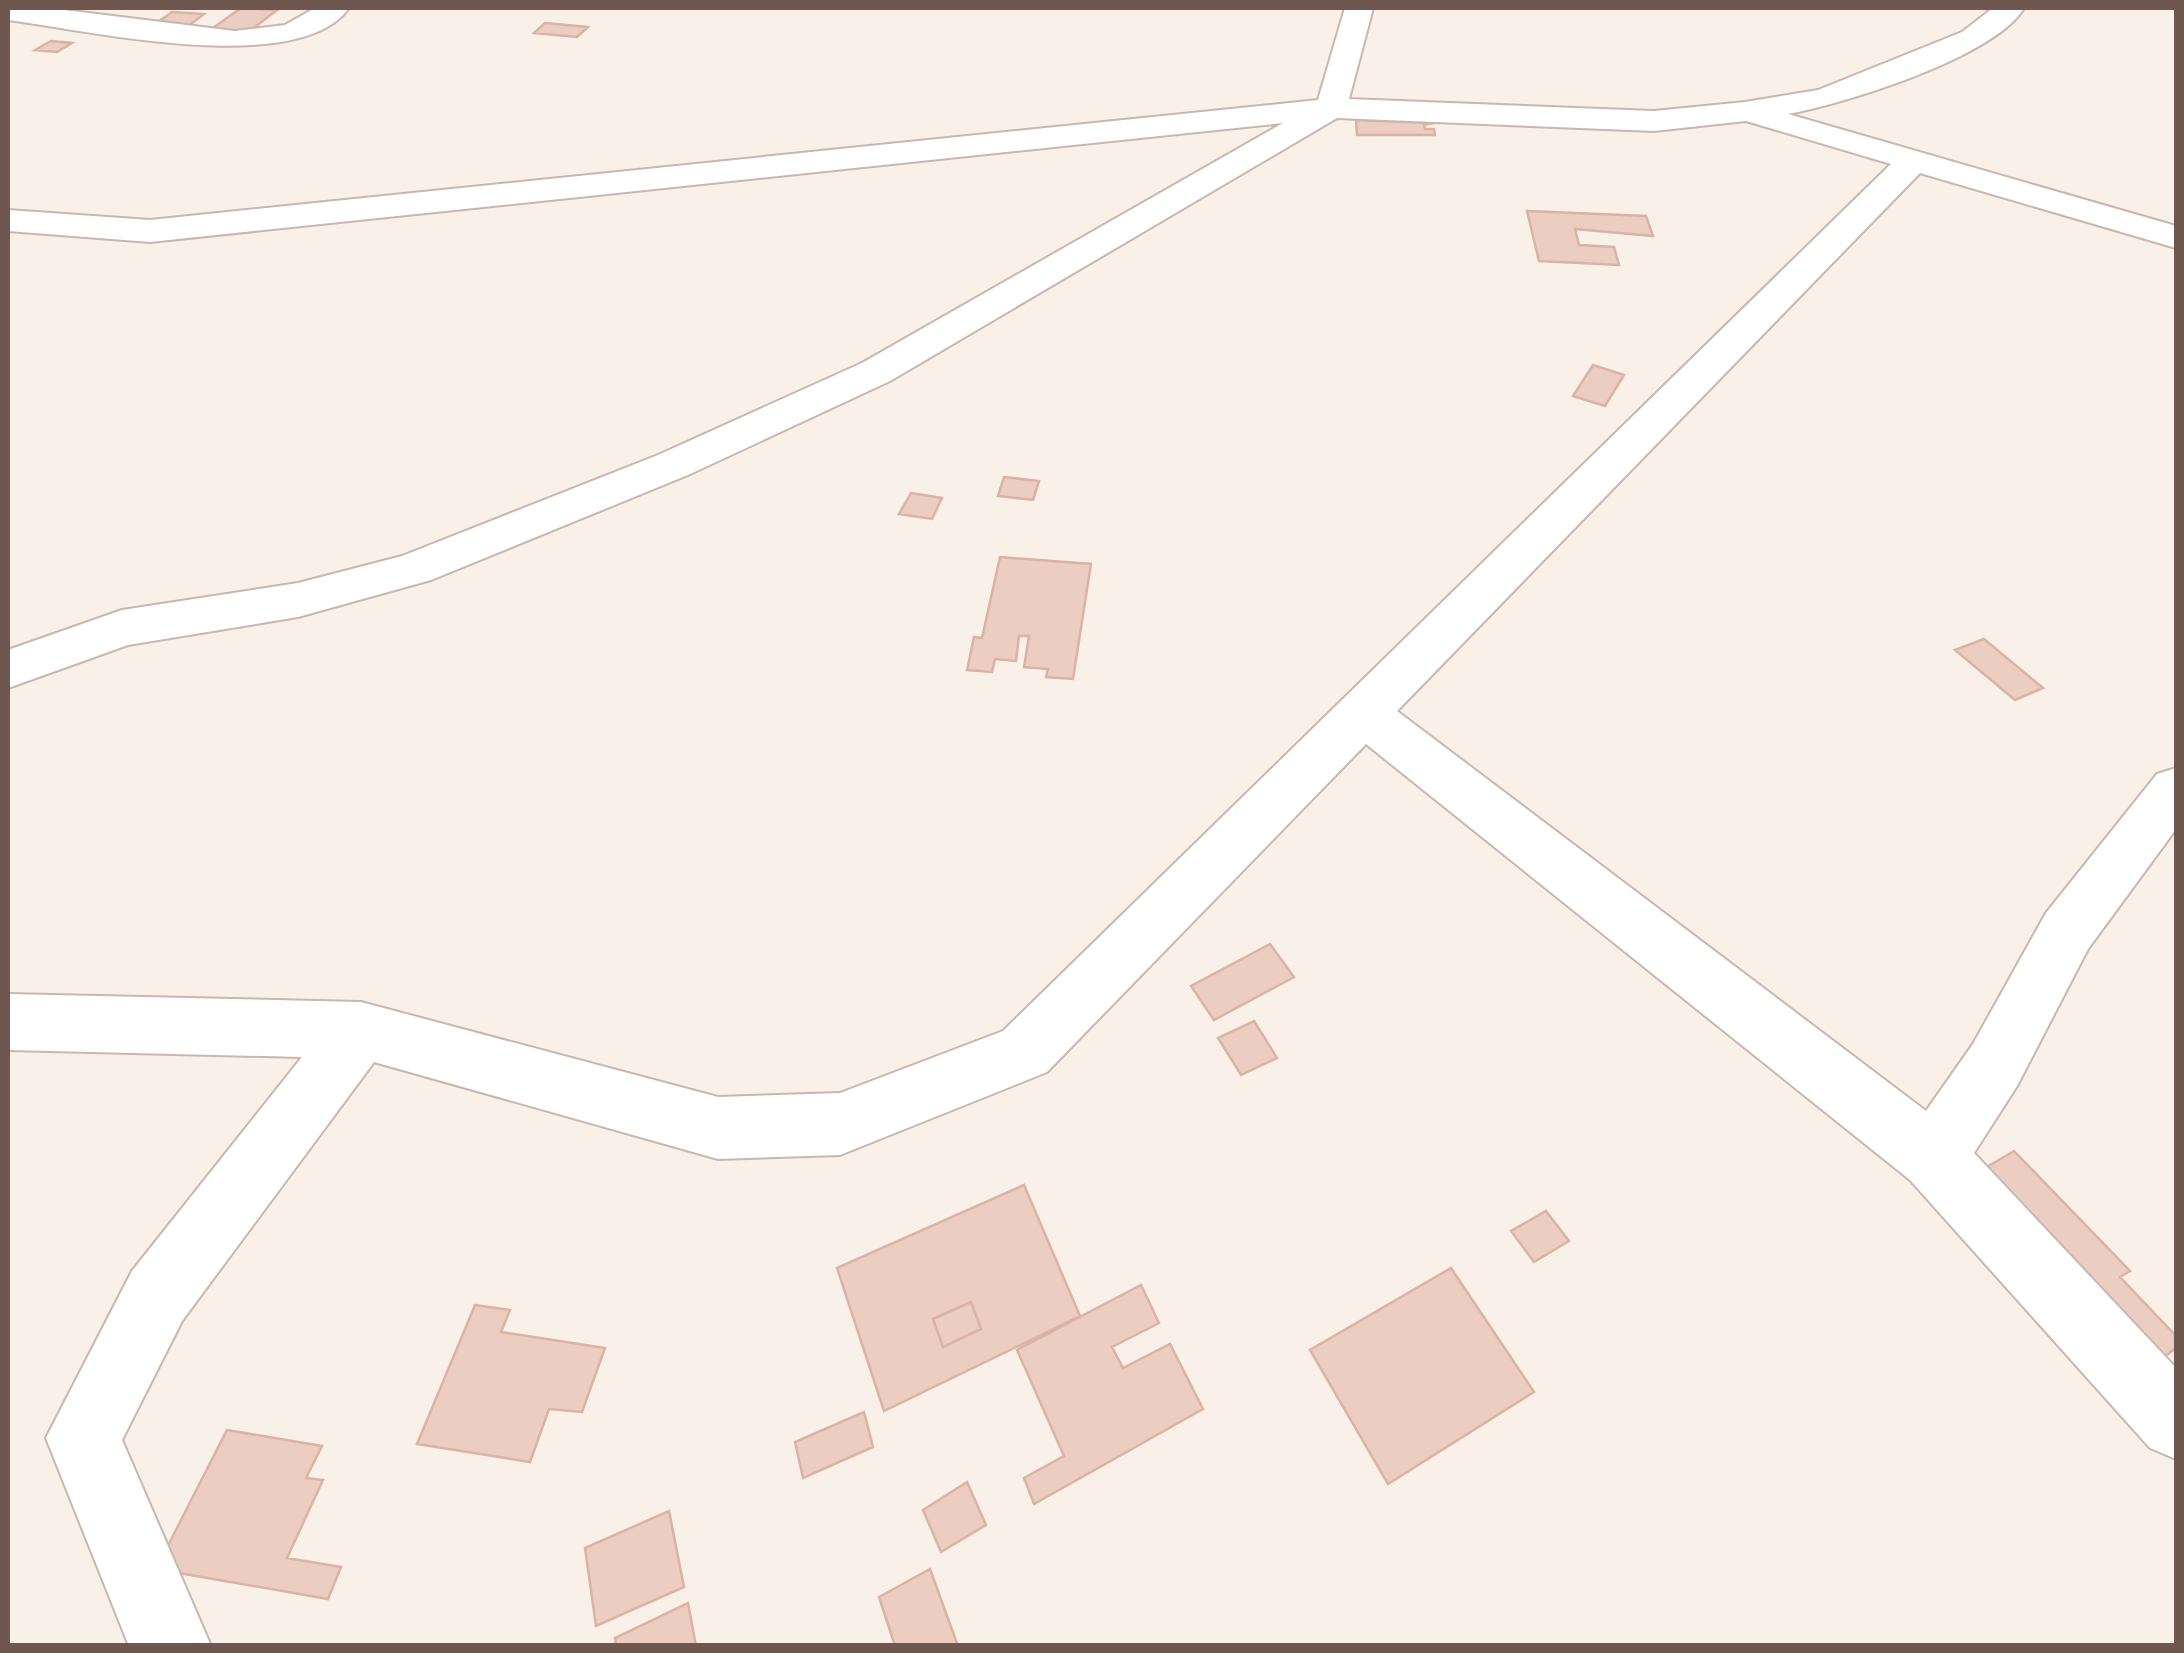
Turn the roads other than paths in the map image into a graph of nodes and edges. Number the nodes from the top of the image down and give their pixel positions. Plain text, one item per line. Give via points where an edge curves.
1 (334, 8) edge
2 (1358, 8) edge
3 (2010, 8) edge
4 (8, 11) edge
5 (1331, 108) junction
6 (1745, 112) junction
7 (1912, 162) junction
8 (8, 220) edge
9 (2176, 237) edge
10 (8, 669) edge
11 (1363, 713) junction
12 (2176, 789) edge
13 (8, 1022) edge
14 (361, 1030) junction
15 (1933, 1158) junction
16 (2176, 1422) edge
17 (170, 1646) edge

1 - 4 street via 292,33 235,40
2 - 5 street
3 - 6 street via 1972,38 1914,64 1826,98
5 - 6 street via 1654,121
5 - 8 street via 150,231
5 - 10 street via 876,372 673,465 415,569 298,600 122,628
6 - 7 street
7 - 9 street
7 - 11 street
11 - 14 street via 1025,1052 840,1124 718,1128
11 - 15 street
12 - 15 street via 2068,931 1995,1065
13 - 14 street
14 - 17 street via 157,1296 83,1438
15 - 16 street

